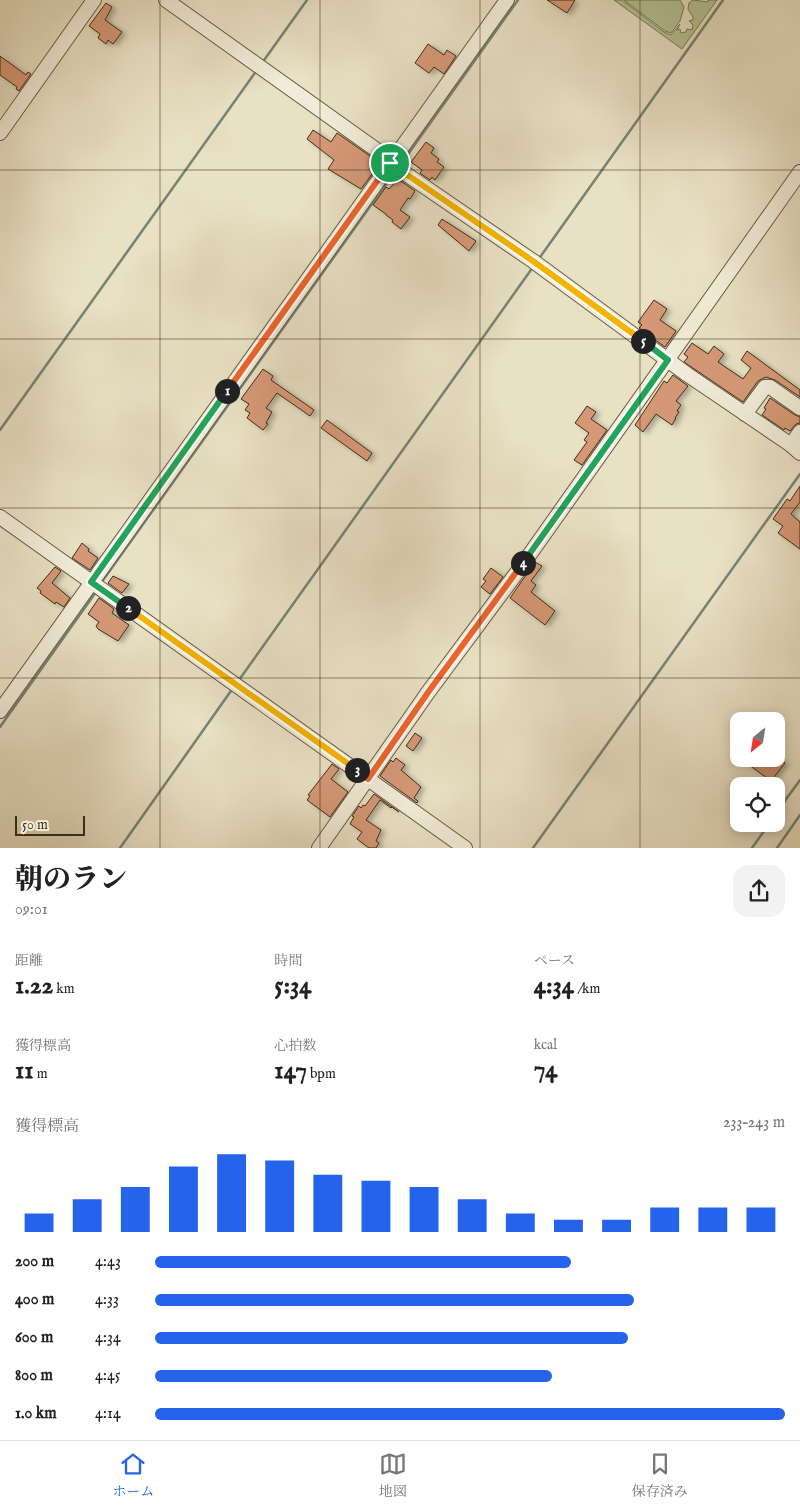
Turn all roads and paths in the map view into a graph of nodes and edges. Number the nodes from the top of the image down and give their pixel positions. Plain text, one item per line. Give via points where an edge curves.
1 (94, 0) edge
2 (166, 0) edge
3 (507, 0) edge
4 (0, 133) edge
5 (394, 165) junction
6 (800, 172) edge
7 (668, 360) junction
8 (800, 408) edge
9 (745, 414) junction
10 (800, 432) edge
11 (796, 449) edge
12 (0, 517) edge
13 (91, 582) junction
14 (0, 711) edge
15 (371, 781) junction
16 (319, 848) edge
17 (465, 848) edge

1 - 4 street
2 - 5 street
3 - 5 street
5 - 7 street
5 - 13 street
6 - 7 street
7 - 9 street
7 - 15 street via 429,691
8 - 9 street via 770,387 765,387
9 - 11 street
10 - 11 street
12 - 13 street
13 - 14 street
13 - 15 street
15 - 16 street
15 - 17 street

